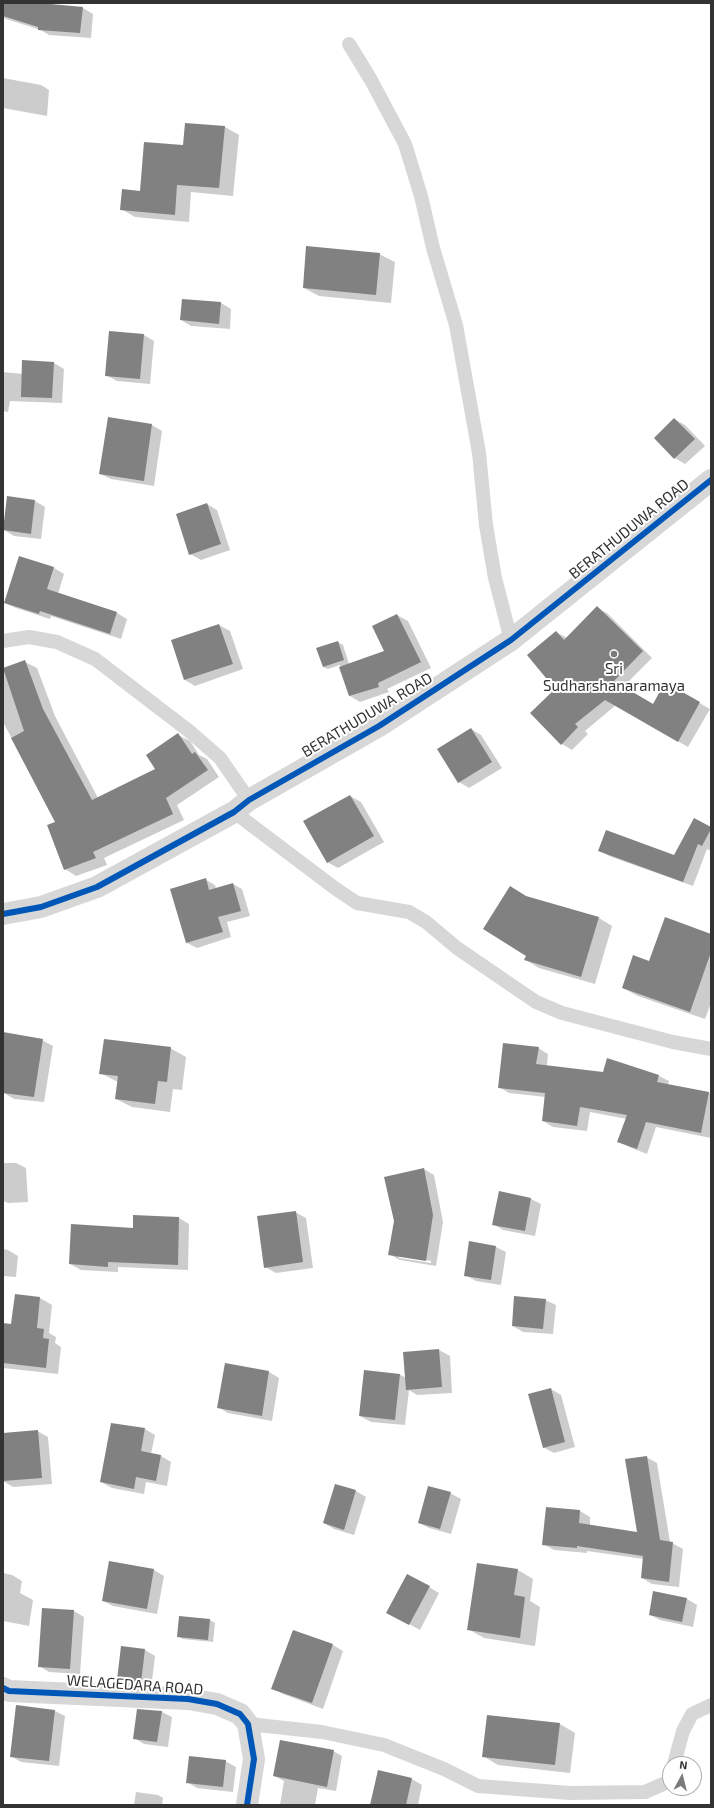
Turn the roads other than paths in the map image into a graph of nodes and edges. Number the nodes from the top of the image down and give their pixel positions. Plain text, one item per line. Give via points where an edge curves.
1 (349, 44) dead end
2 (711, 480) edge
3 (3, 640) edge
4 (512, 640) junction
5 (242, 806) junction
6 (3, 914) edge
7 (711, 1049) edge
8 (3, 1688) edge
9 (711, 1705) edge
10 (248, 1724) junction
11 (676, 1756) edge
12 (662, 1785) edge
13 (247, 1805) edge

1 - 4 lane via 405,144 421,196 433,248 456,325 479,453 486,525 495,578
2 - 4 street, BERATHUDUWA ROAD
3 - 5 lane via 29,637 57,642 94,659 189,731 220,758
4 - 5 street, BERATHUDUWA ROAD via 380,726
5 - 6 street, BERATHUDUWA ROAD via 97,887 41,907
5 - 7 lane via 336,889 357,903 409,912 536,1002 562,1014
8 - 10 street, WELAGEDARA ROAD via 188,1700 222,1706 240,1714
9 - 11 lane via 692,1714 683,1731
10 - 12 lane via 322,1732 384,1745 478,1786 570,1793 645,1792
10 - 13 street via 254,1759

